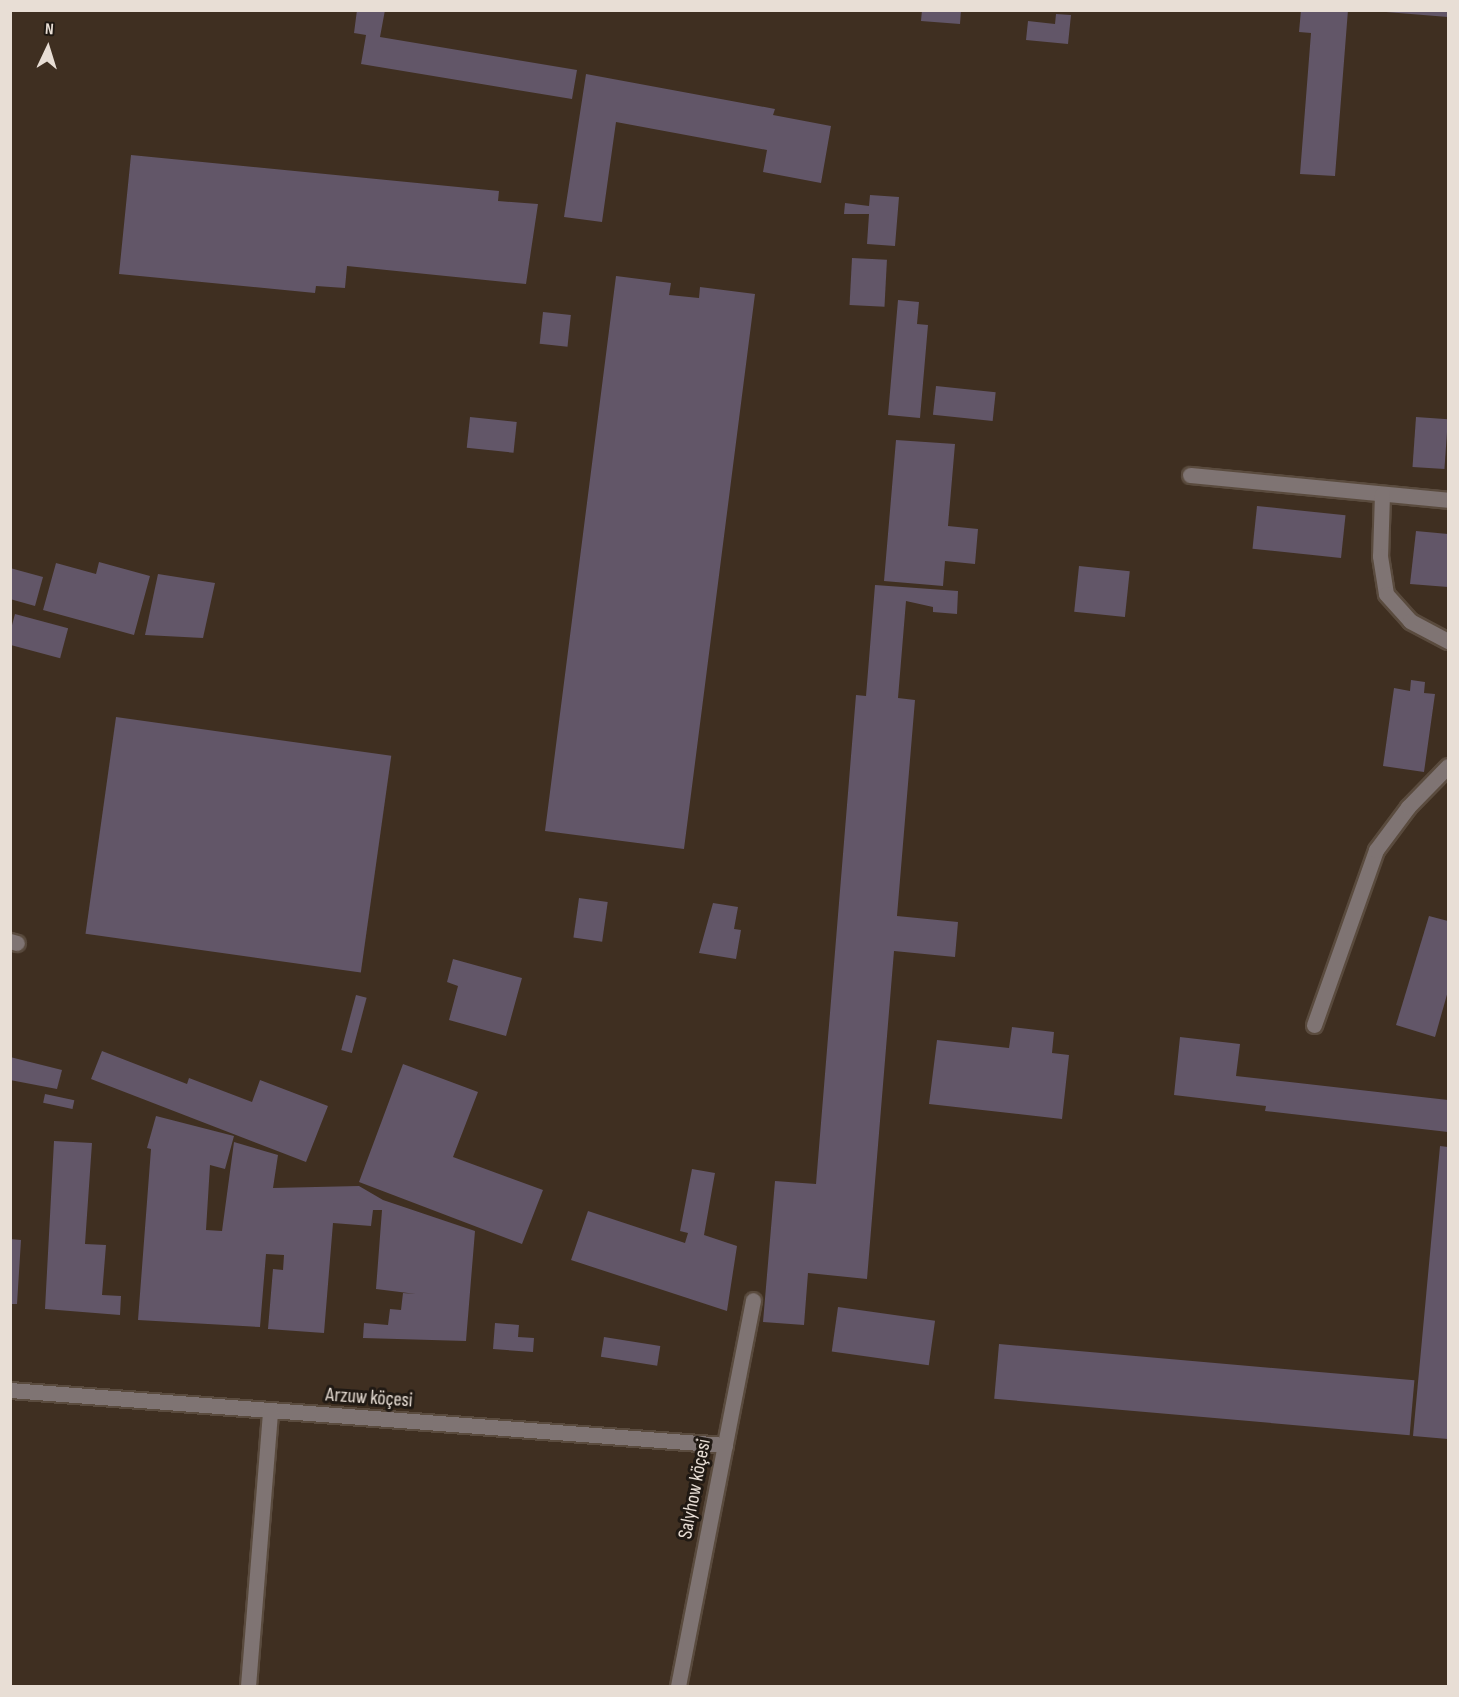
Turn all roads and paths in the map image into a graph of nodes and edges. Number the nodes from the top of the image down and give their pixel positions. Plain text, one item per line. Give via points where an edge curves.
1 (1190, 475) dead end
2 (1382, 494) junction
3 (1449, 500) edge
4 (1449, 641) edge
5 (1449, 766) edge
6 (1314, 1025) dead end
7 (753, 1300) dead end
8 (10, 1390) edge
9 (270, 1412) junction
10 (725, 1445) junction
11 (248, 1686) edge
12 (678, 1686) edge

1 - 2 street
2 - 3 street
2 - 4 street via 1380,556 1386,594 1410,621
5 - 6 street via 1408,807 1376,850
7 - 10 street, Salyhow köçesi
8 - 9 street, Arzuw köçesi
9 - 10 street, Arzuw köçesi
9 - 11 street
10 - 12 street, Salyhow köçesi

